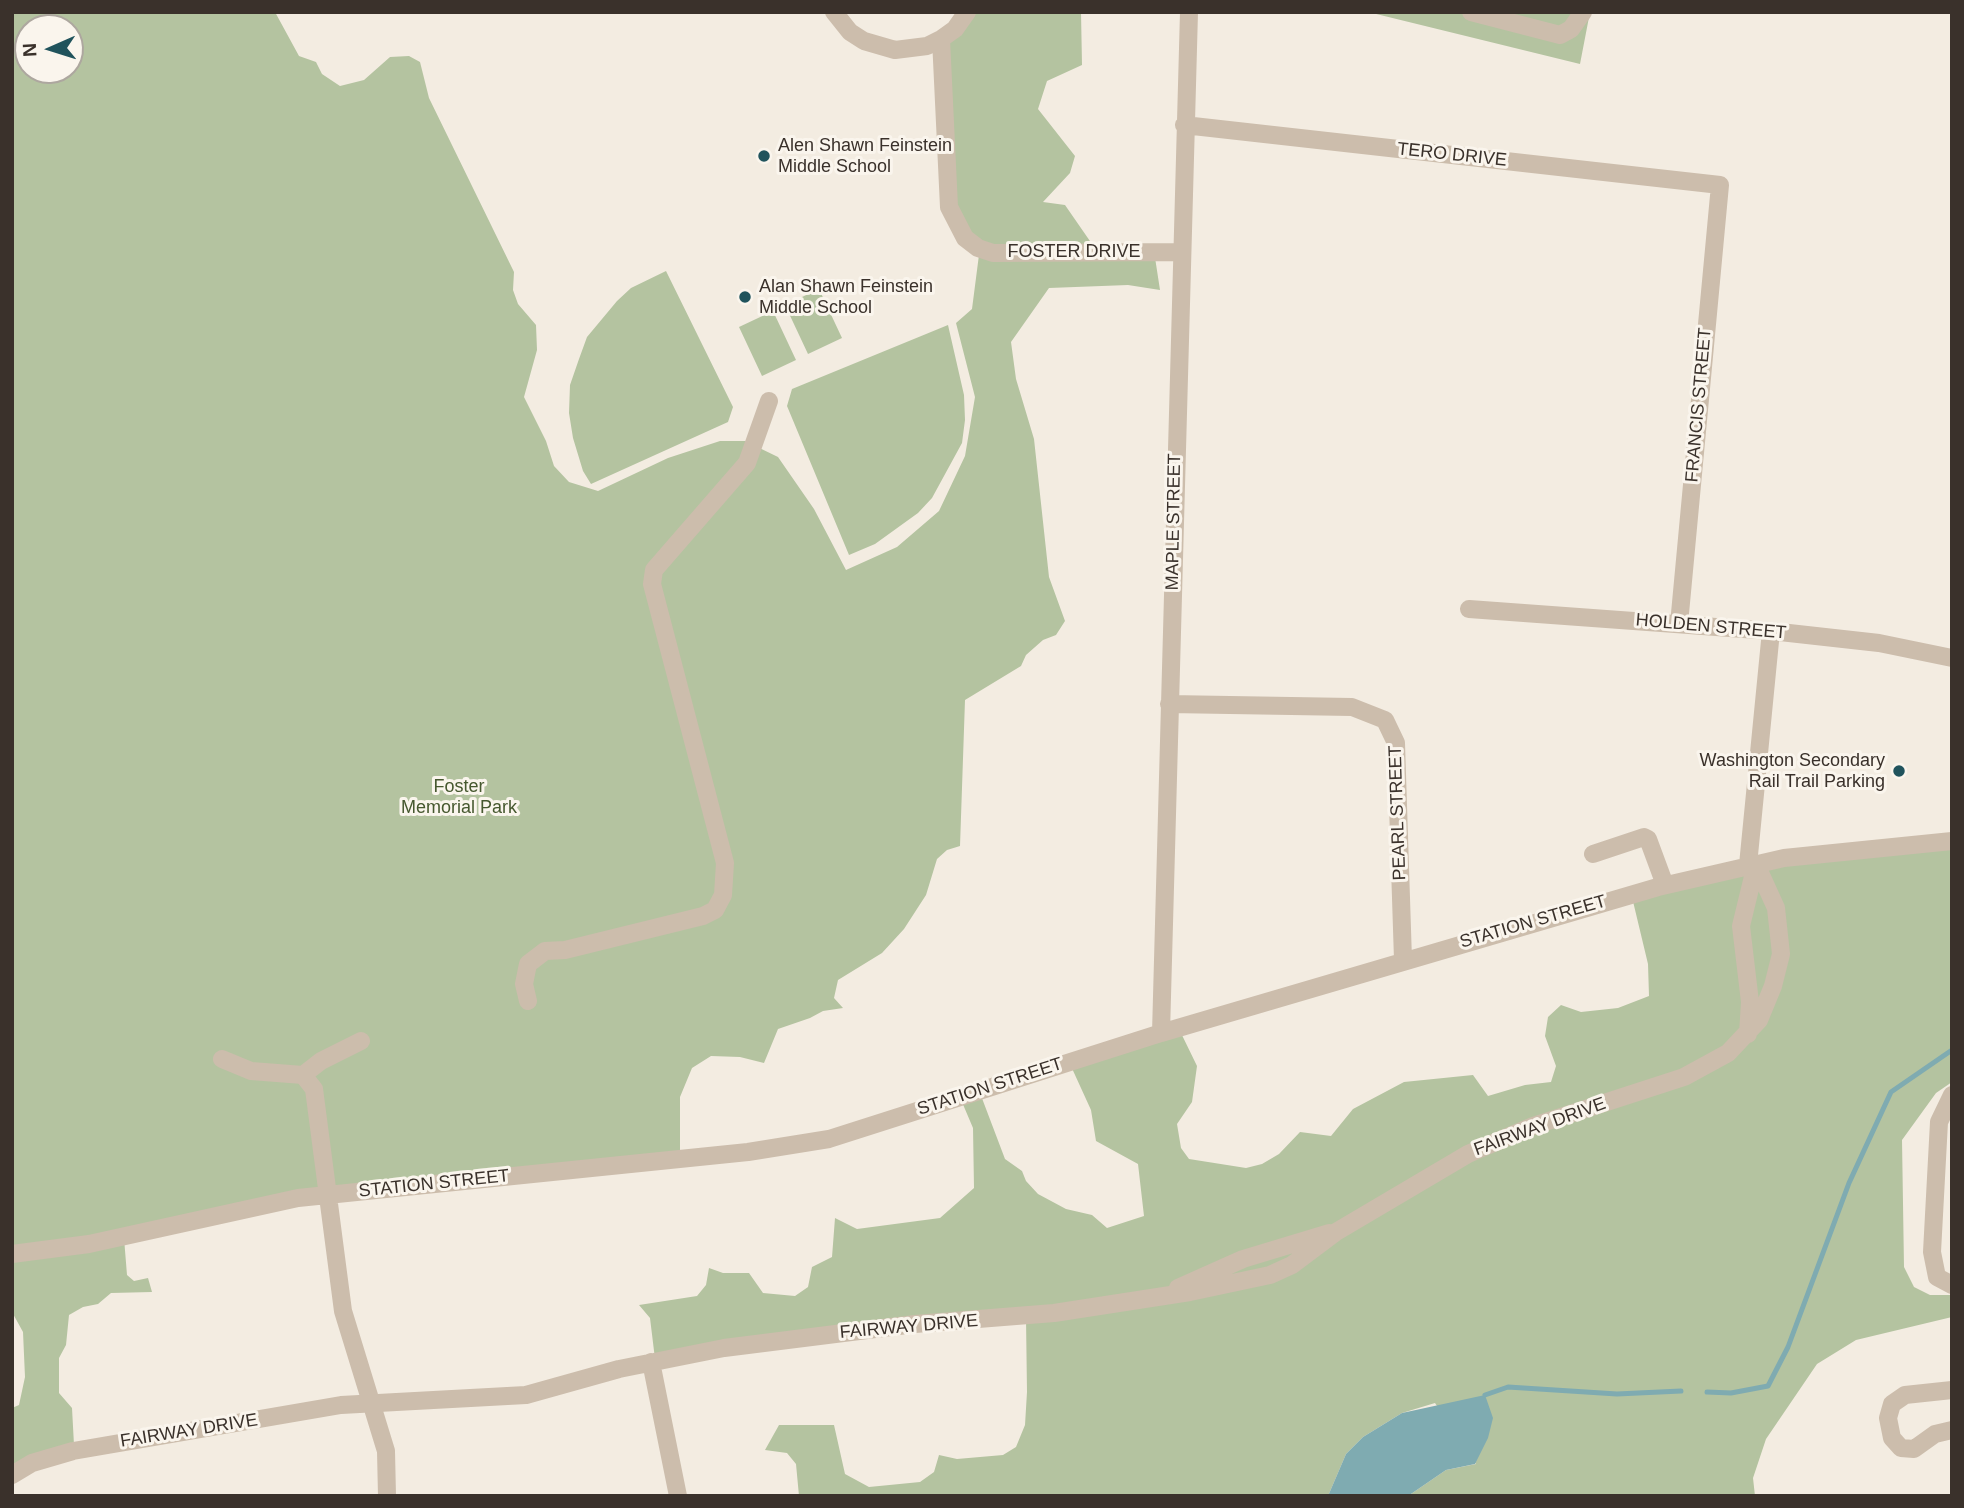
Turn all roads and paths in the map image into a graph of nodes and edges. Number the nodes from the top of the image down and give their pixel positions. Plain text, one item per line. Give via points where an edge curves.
1 (834, 12) edge
2 (967, 12) edge
3 (1189, 12) edge
4 (1471, 12) edge
5 (1583, 12) edge
6 (941, 38) junction
7 (1184, 125) junction
8 (1720, 185) joint
9 (1181, 251) junction
10 (769, 401) dead end
11 (1469, 609) dead end
12 (1679, 624) junction
13 (1771, 631) junction
14 (1952, 658) edge
15 (1169, 704) junction
16 (1952, 841) edge
17 (1593, 854) dead end
18 (1752, 865) junction
19 (1665, 885) junction
20 (1403, 960) junction
21 (528, 1001) dead end
22 (1161, 1033) junction
23 (1748, 1034) junction
24 (360, 1041) dead end
25 (222, 1059) dead end
26 (303, 1075) junction
27 (1952, 1095) edge
28 (329, 1195) junction
29 (12, 1254) edge
30 (1952, 1285) edge
31 (651, 1362) junction
32 (1952, 1390) edge
33 (370, 1402) junction
34 (1952, 1430) edge
35 (12, 1475) edge
36 (387, 1496) edge
37 (677, 1496) edge

1 - 6 street via 850,32 879,47 911,50
2 - 6 street via 955,29
3 - 7 street, MAPLE STREET
4 - 5 street via 1560,35 1571,29
6 - 9 street, FOSTER DRIVE via 949,207 965,239 993,253
7 - 8 street, TERO DRIVE
7 - 9 street, MAPLE STREET
8 - 12 street, FRANCIS STREET
9 - 15 street, MAPLE STREET
10 - 21 street via 747,463 654,570 652,584 725,863 723,895 715,910 704,916 545,951 528,964 524,984
11 - 12 street, HOLDEN STREET
12 - 13 street, HOLDEN STREET
13 - 14 street, HOLDEN STREET via 1879,643
13 - 18 street
15 - 20 street, PEARL STREET via 1352,707 1385,720 1396,743
15 - 22 street, MAPLE STREET
16 - 18 street, STATION STREET via 1829,852
17 - 19 street via 1644,837
18 - 19 street, STATION STREET
18 - 23 street via 1741,926 1750,1002
18 - 23 street, FAIRWAY DRIVE via 1776,908 1781,954 1768,999
19 - 20 street, STATION STREET
20 - 22 street, STATION STREET
22 - 28 street, STATION STREET via 829,1139 748,1152
23 - 31 street, FAIRWAY DRIVE via 1702,1069 1522,1130 1478,1149 1336,1232 1243,1259 1167,1295 1054,1313 808,1337
24 - 26 street
25 - 26 street via 251,1071
26 - 28 street via 314,1089
27 - 30 street via 1939,1122 1932,1252 1937,1276
28 - 29 street, STATION STREET via 89,1244
28 - 33 street via 343,1311
31 - 33 street, FAIRWAY DRIVE via 526,1395
31 - 37 street
32 - 34 street via 1905,1395 1892,1404 1888,1418 1892,1438 1901,1448 1914,1448 1935,1434
33 - 35 street, FAIRWAY DRIVE via 73,1451 32,1463
33 - 36 street via 386,1451

